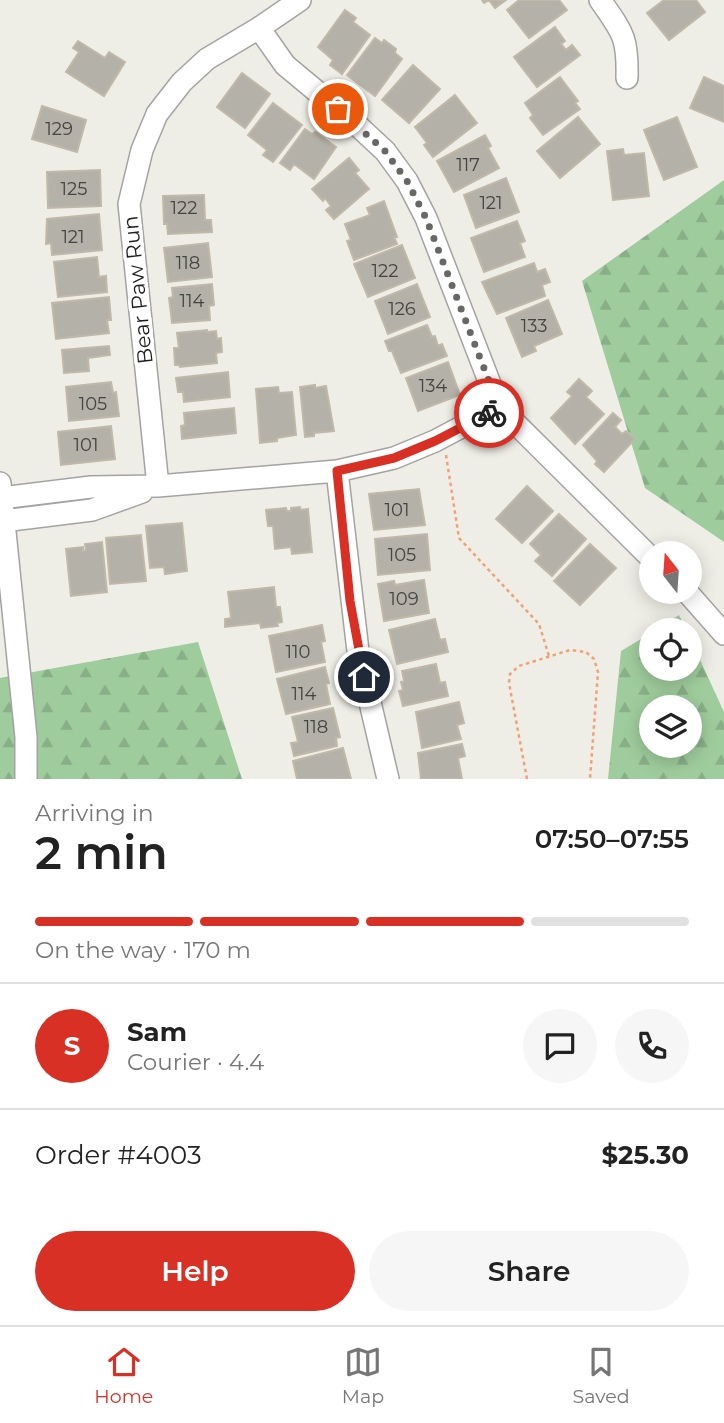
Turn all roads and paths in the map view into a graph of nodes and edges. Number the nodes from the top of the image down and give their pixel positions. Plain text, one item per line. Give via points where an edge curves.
1 (300, 0) edge
2 (600, 0) edge
3 (259, 28) junction
4 (627, 78) dead end
5 (499, 407) junction
6 (446, 455) dead end
7 (337, 471) junction
8 (158, 486) junction
9 (1, 490) edge
10 (4, 521) junction
11 (639, 546) edge
12 (698, 604) edge
13 (724, 634) edge
14 (550, 657) junction
15 (26, 779) edge
16 (388, 779) edge
17 (527, 779) edge
18 (590, 779) edge

1 - 3 street, Bear Paw Run
2 - 4 street via 627,47
3 - 5 street via 285,65 385,151 407,181 426,218
3 - 8 street, Bear Paw Run via 207,59 182,82 157,114 134,178 130,204
5 - 7 street via 394,458
5 - 11 street
6 - 14 path via 459,538 539,624
7 - 8 street
7 - 16 street via 358,651
8 - 9 street
8 - 10 street via 92,510
9 - 10 street
10 - 15 street via 26,737
12 - 13 street
14 - 17 path via 519,666 510,674
14 - 18 path via 570,650 586,652 594,659 598,672

